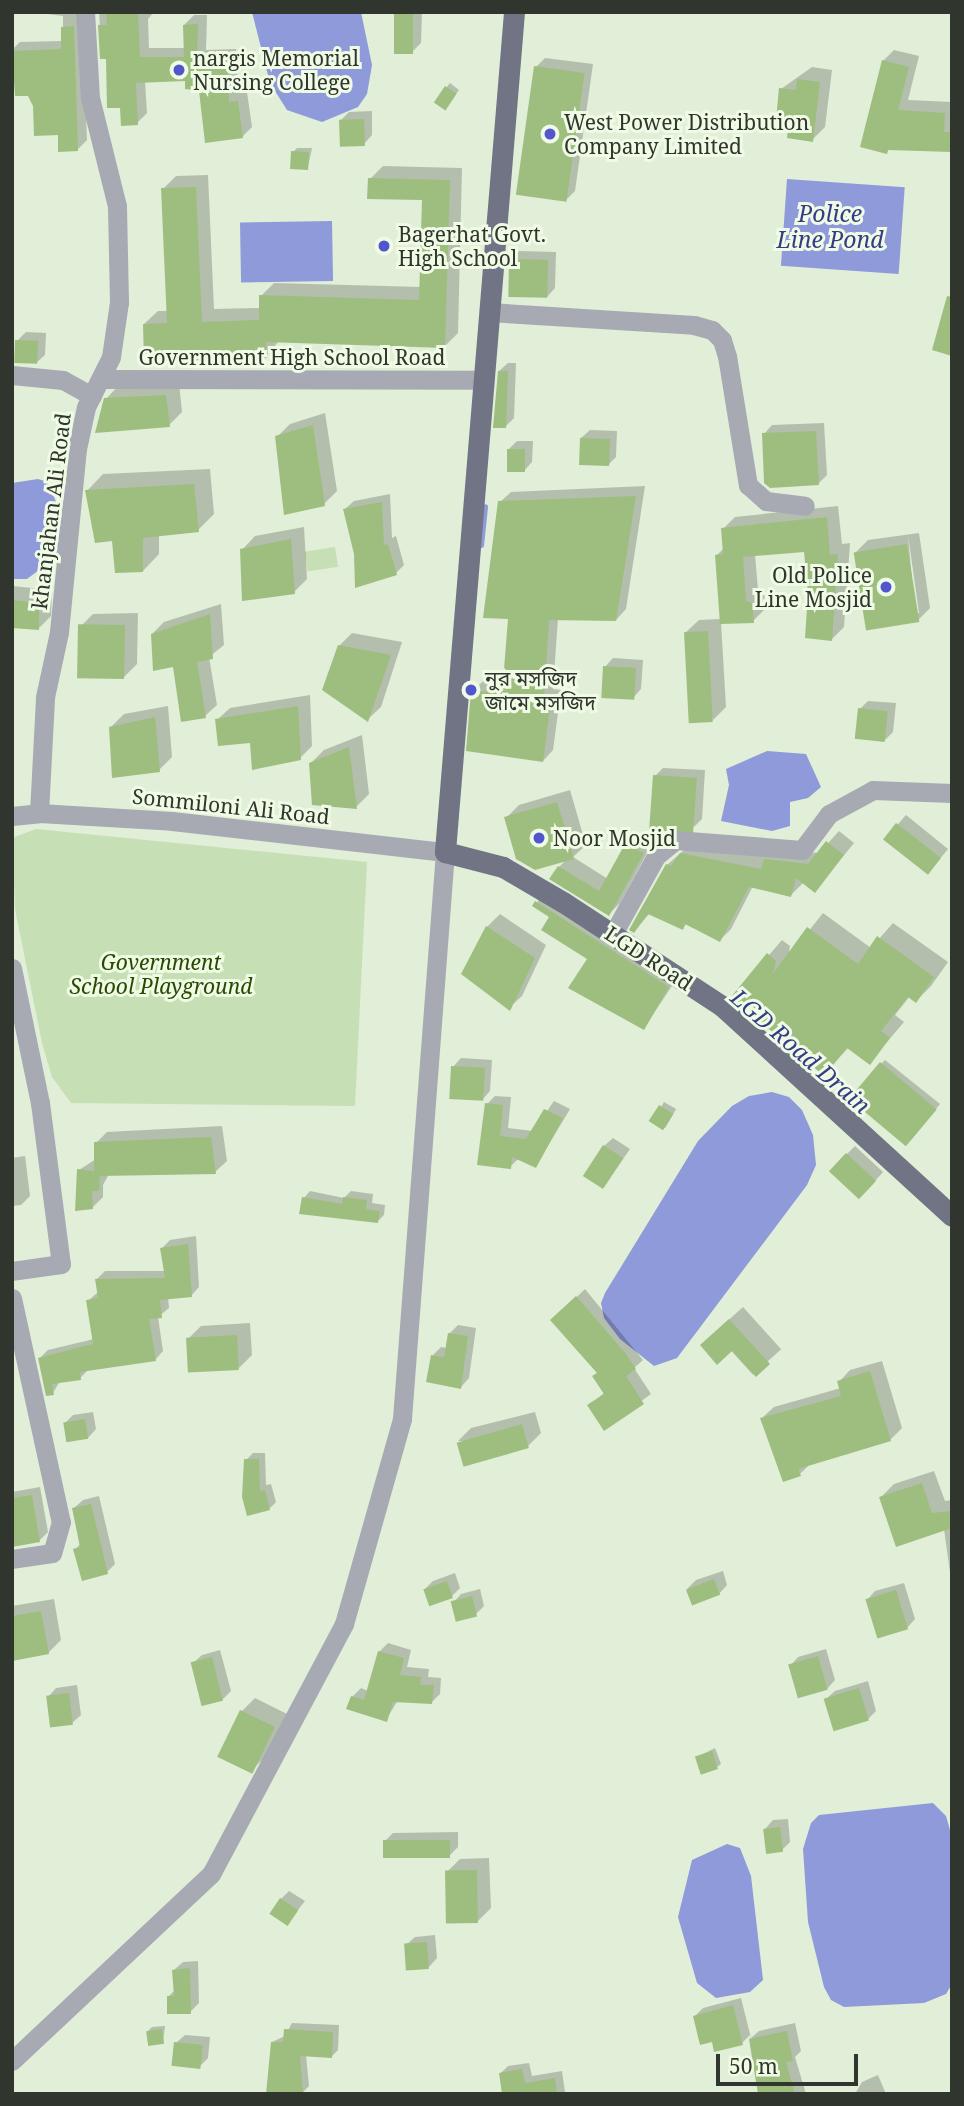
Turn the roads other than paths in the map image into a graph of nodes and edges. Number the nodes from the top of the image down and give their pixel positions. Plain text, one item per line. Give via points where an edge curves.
1 (85, 12) edge
2 (514, 12) edge
3 (489, 312) junction
4 (12, 375) edge
5 (484, 380) junction
6 (96, 387) junction
7 (805, 506) dead end
8 (952, 793) edge
9 (39, 813) junction
10 (12, 816) edge
11 (445, 852) junction
12 (613, 934) junction
13 (12, 968) edge
14 (952, 1216) edge
15 (12, 1271) edge
16 (12, 1298) edge
17 (12, 1559) edge
18 (12, 2061) edge

1 - 6 street, khanjahan Ali Road via 90,98 117,206 119,302 111,357
2 - 3 main road
3 - 5 main road
3 - 7 street via 694,325 712,330 722,340 727,356 748,485 766,501
4 - 6 street
5 - 6 street, Government High School Road
5 - 11 main road
6 - 9 street, khanjahan Ali Road via 77,449 59,632 45,697
8 - 12 street via 873,790 829,814 802,850 676,840 656,856
9 - 10 street, Sommiloni Ali Road
9 - 11 street, Sommiloni Ali Road via 172,821
11 - 12 main road, LGD Road via 503,867
11 - 18 street via 402,1419 344,1624 211,1874
12 - 14 main road, LGD Road via 722,1006
13 - 15 street via 40,1102 61,1264
16 - 17 street via 61,1522 52,1553

